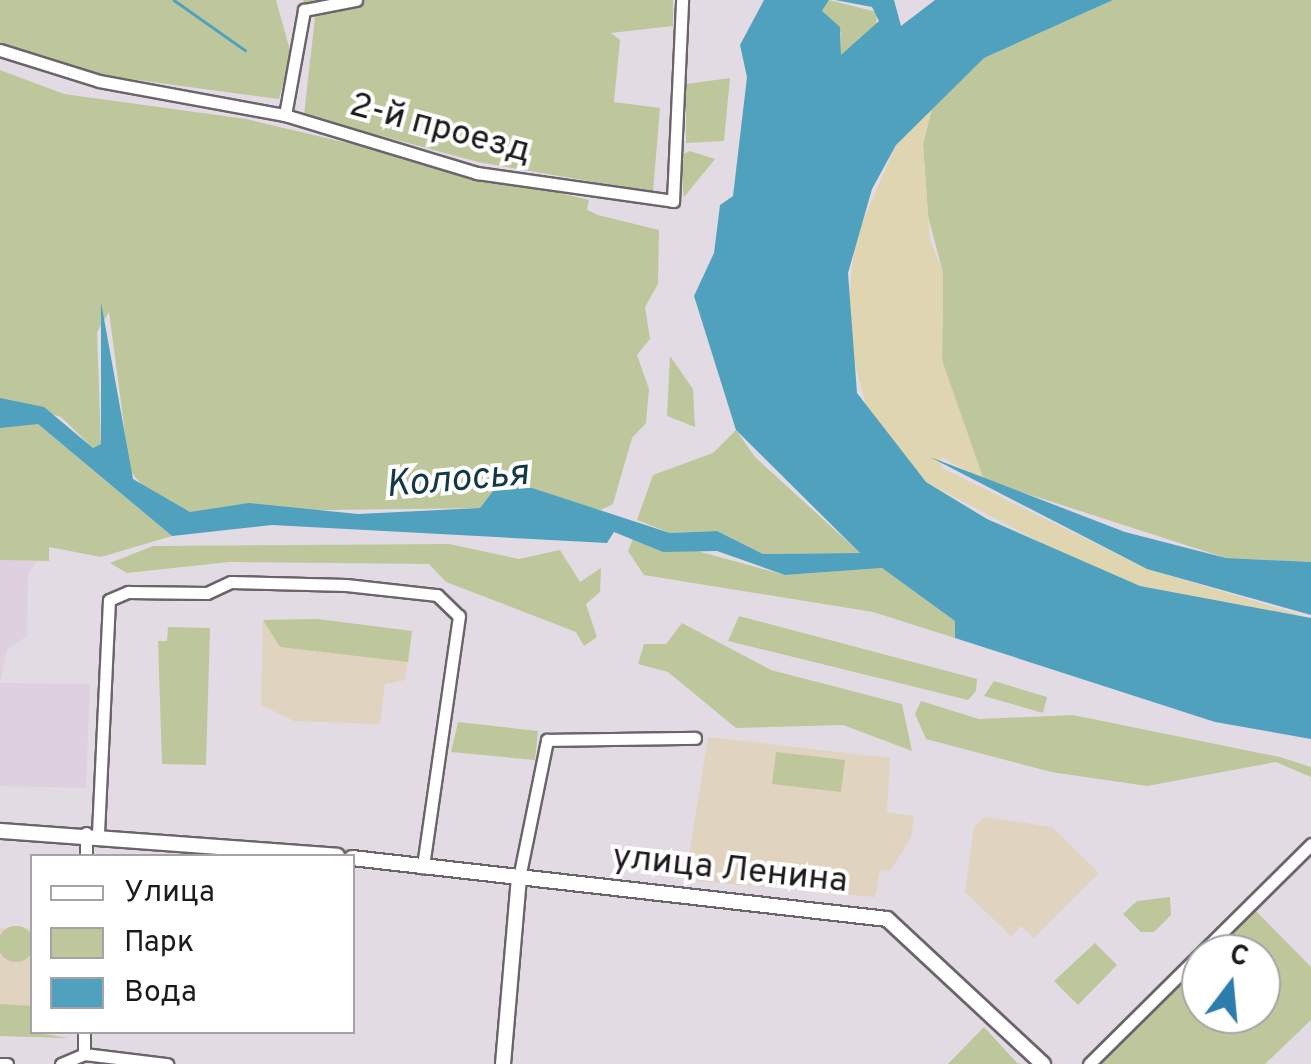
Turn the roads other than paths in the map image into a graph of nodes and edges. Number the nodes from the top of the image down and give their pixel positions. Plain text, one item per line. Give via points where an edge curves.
1 (356, 0) edge
2 (682, 0) edge
3 (299, 5) edge
4 (0, 50) edge
5 (285, 115) junction
6 (695, 738) dead end
7 (0, 831) edge
8 (92, 833) junction
9 (1311, 844) edge
10 (87, 854) edge
11 (315, 854) edge
12 (355, 858) edge
13 (423, 867) junction
14 (519, 878) junction
15 (84, 1034) edge
16 (84, 1054) junction
17 (61, 1064) edge
18 (168, 1064) edge
19 (503, 1064) edge
20 (1043, 1064) edge
21 (1089, 1064) edge

1 - 3 street
2 - 5 street, 2-й проезд via 673,200 477,173
3 - 5 street
4 - 5 street, 2-й проезд via 99,81
6 - 14 street via 547,740
7 - 8 main road
8 - 10 street
8 - 11 main road
8 - 13 street via 106,605 124,592 208,593 232,582 423,593 456,610 460,642
9 - 21 street
12 - 13 main road, улица Ленина
13 - 14 main road, улица Ленина
14 - 19 main road
14 - 20 main road, улица Ленина via 887,918
15 - 16 street
16 - 17 street
16 - 18 street

